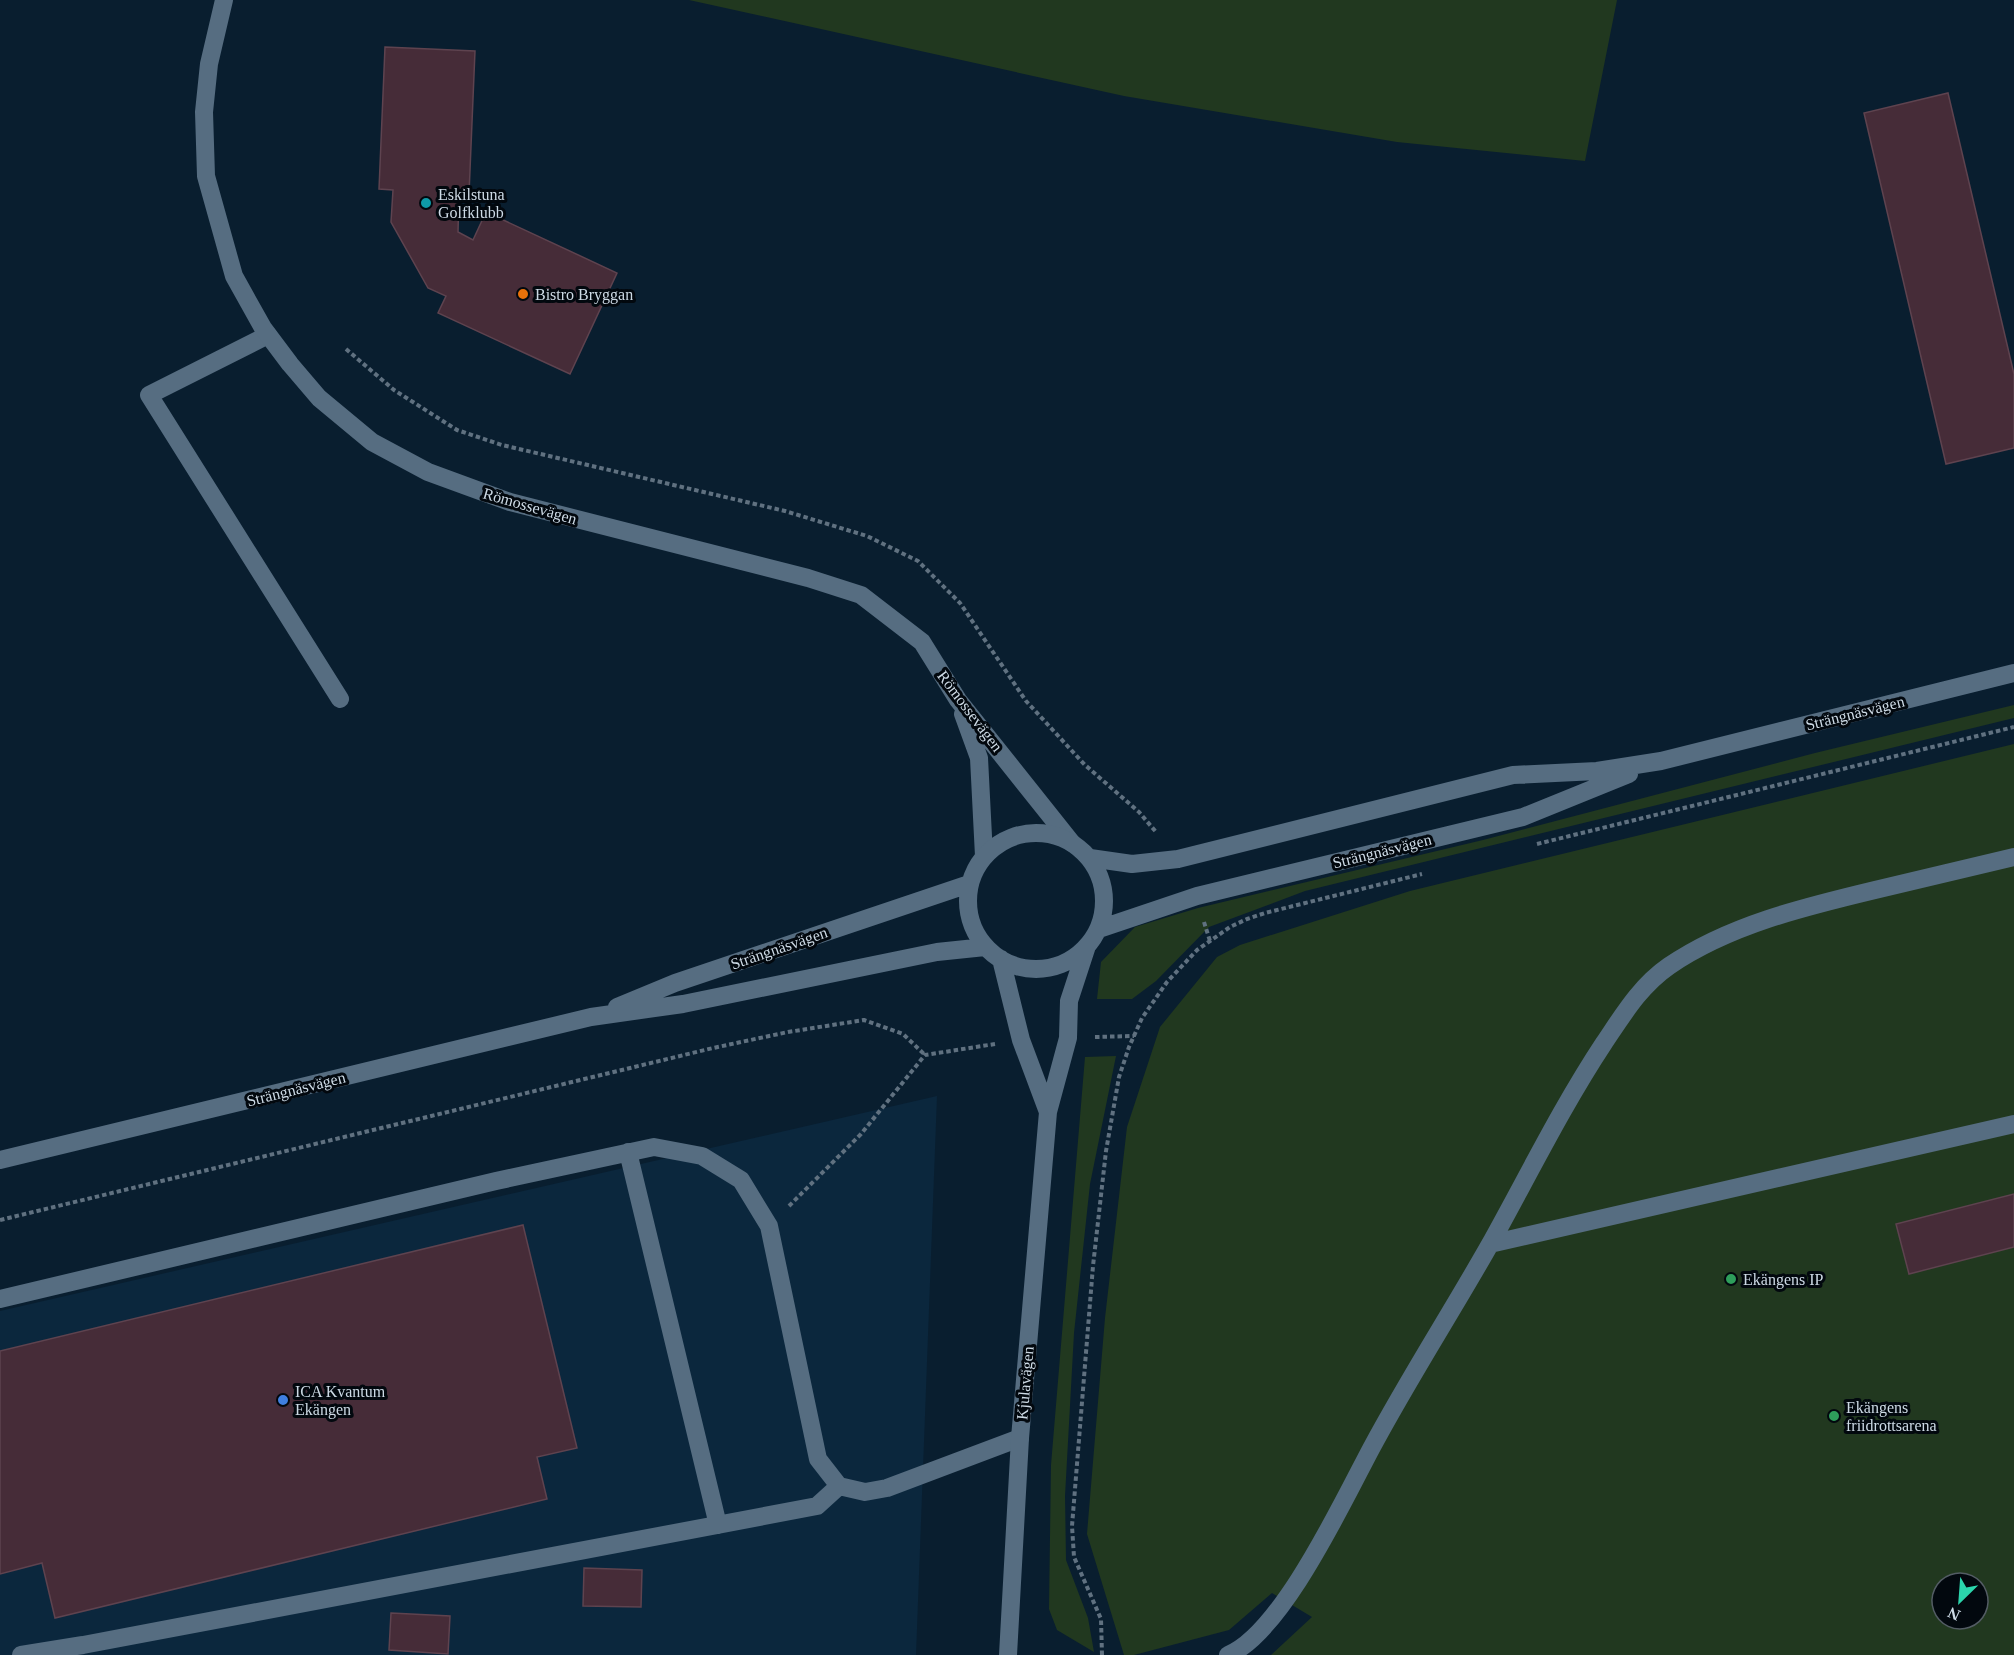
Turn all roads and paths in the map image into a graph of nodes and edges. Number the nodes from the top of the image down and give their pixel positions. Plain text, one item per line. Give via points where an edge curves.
1 (224, 0) edge
2 (268, 335) junction
3 (2014, 673) edge
4 (340, 699) dead end
5 (958, 700) junction
6 (2014, 727) edge
7 (1661, 761) junction
8 (1072, 843) junction
9 (1527, 847) dead end
10 (984, 856) junction
11 (2014, 857) edge
12 (1090, 858) junction
13 (1425, 873) dead end
14 (969, 884) junction
15 (1099, 929) junction
16 (985, 946) junction
17 (1087, 946) junction
18 (1001, 959) junction
19 (591, 1017) junction
20 (1134, 1036) junction
21 (1068, 1038) junction
22 (1021, 1040) junction
23 (925, 1055) junction
24 (1048, 1112) junction
25 (2014, 1124) edge
26 (628, 1152) junction
27 (0, 1160) edge
28 (0, 1220) edge
29 (770, 1226) junction
30 (1490, 1244) junction
31 (0, 1299) edge
32 (1020, 1438) junction
33 (838, 1486) junction
34 (718, 1525) junction
35 (21, 1655) edge
36 (1008, 1655) edge
37 (1102, 1655) edge
38 (1228, 1655) edge

1 - 2 main road, Römossevägen via 209,64 204,112 206,176 234,276
2 - 4 main road via 149,395
2 - 5 main road, Römossevägen via 320,398 372,442 428,472 510,502 861,595 922,642
3 - 7 main road, Strängnäsvägen
5 - 8 main road, Römossevägen
5 - 10 main road via 979,758
6 - 9 path
7 - 12 main road, Strängnäsvägen via 1597,771 1513,775 1178,859 1132,864
7 - 15 main road, Strängnäsvägen via 1523,817 1197,896
8 - 10 main road via 1055,834 1035,832 998,843
8 - 12 main road
10 - 14 main road
11 - 30 main road via 1759,922 1708,943 1669,966 1647,983 1575,1086
12 - 15 main road via 1104,895
13 - 20 path via 1265,914 1230,927 1197,950 1167,982
14 - 16 main road via 970,917
14 - 19 main road, Strängnäsvägen via 675,983
15 - 17 main road
16 - 18 main road
16 - 19 main road, Strängnäsvägen via 937,952 683,1004
17 - 18 main road via 1054,967 1036,970
17 - 21 main road, Kjulavägen via 1069,1001
18 - 22 main road, Kjulavägen
19 - 27 main road, Strängnäsvägen
20 - 21 path
20 - 37 path via 1119,1077 1106,1151 1072,1526 1074,1557 1101,1619
21 - 24 main road, Kjulavägen
22 - 23 path
22 - 24 main road, Kjulavägen
23 - 28 path via 903,1034 864,1020 788,1032
23 - 29 path via 861,1134
24 - 32 main road, Kjulavägen
25 - 30 main road
26 - 29 main road via 654,1147 702,1156 741,1180
26 - 31 main road
26 - 34 main road
29 - 33 main road via 818,1459
30 - 38 main road via 1299,1577 1270,1621
32 - 33 main road via 886,1488 865,1492
32 - 36 main road, Kjulavägen
33 - 34 main road via 817,1506
34 - 35 main road

